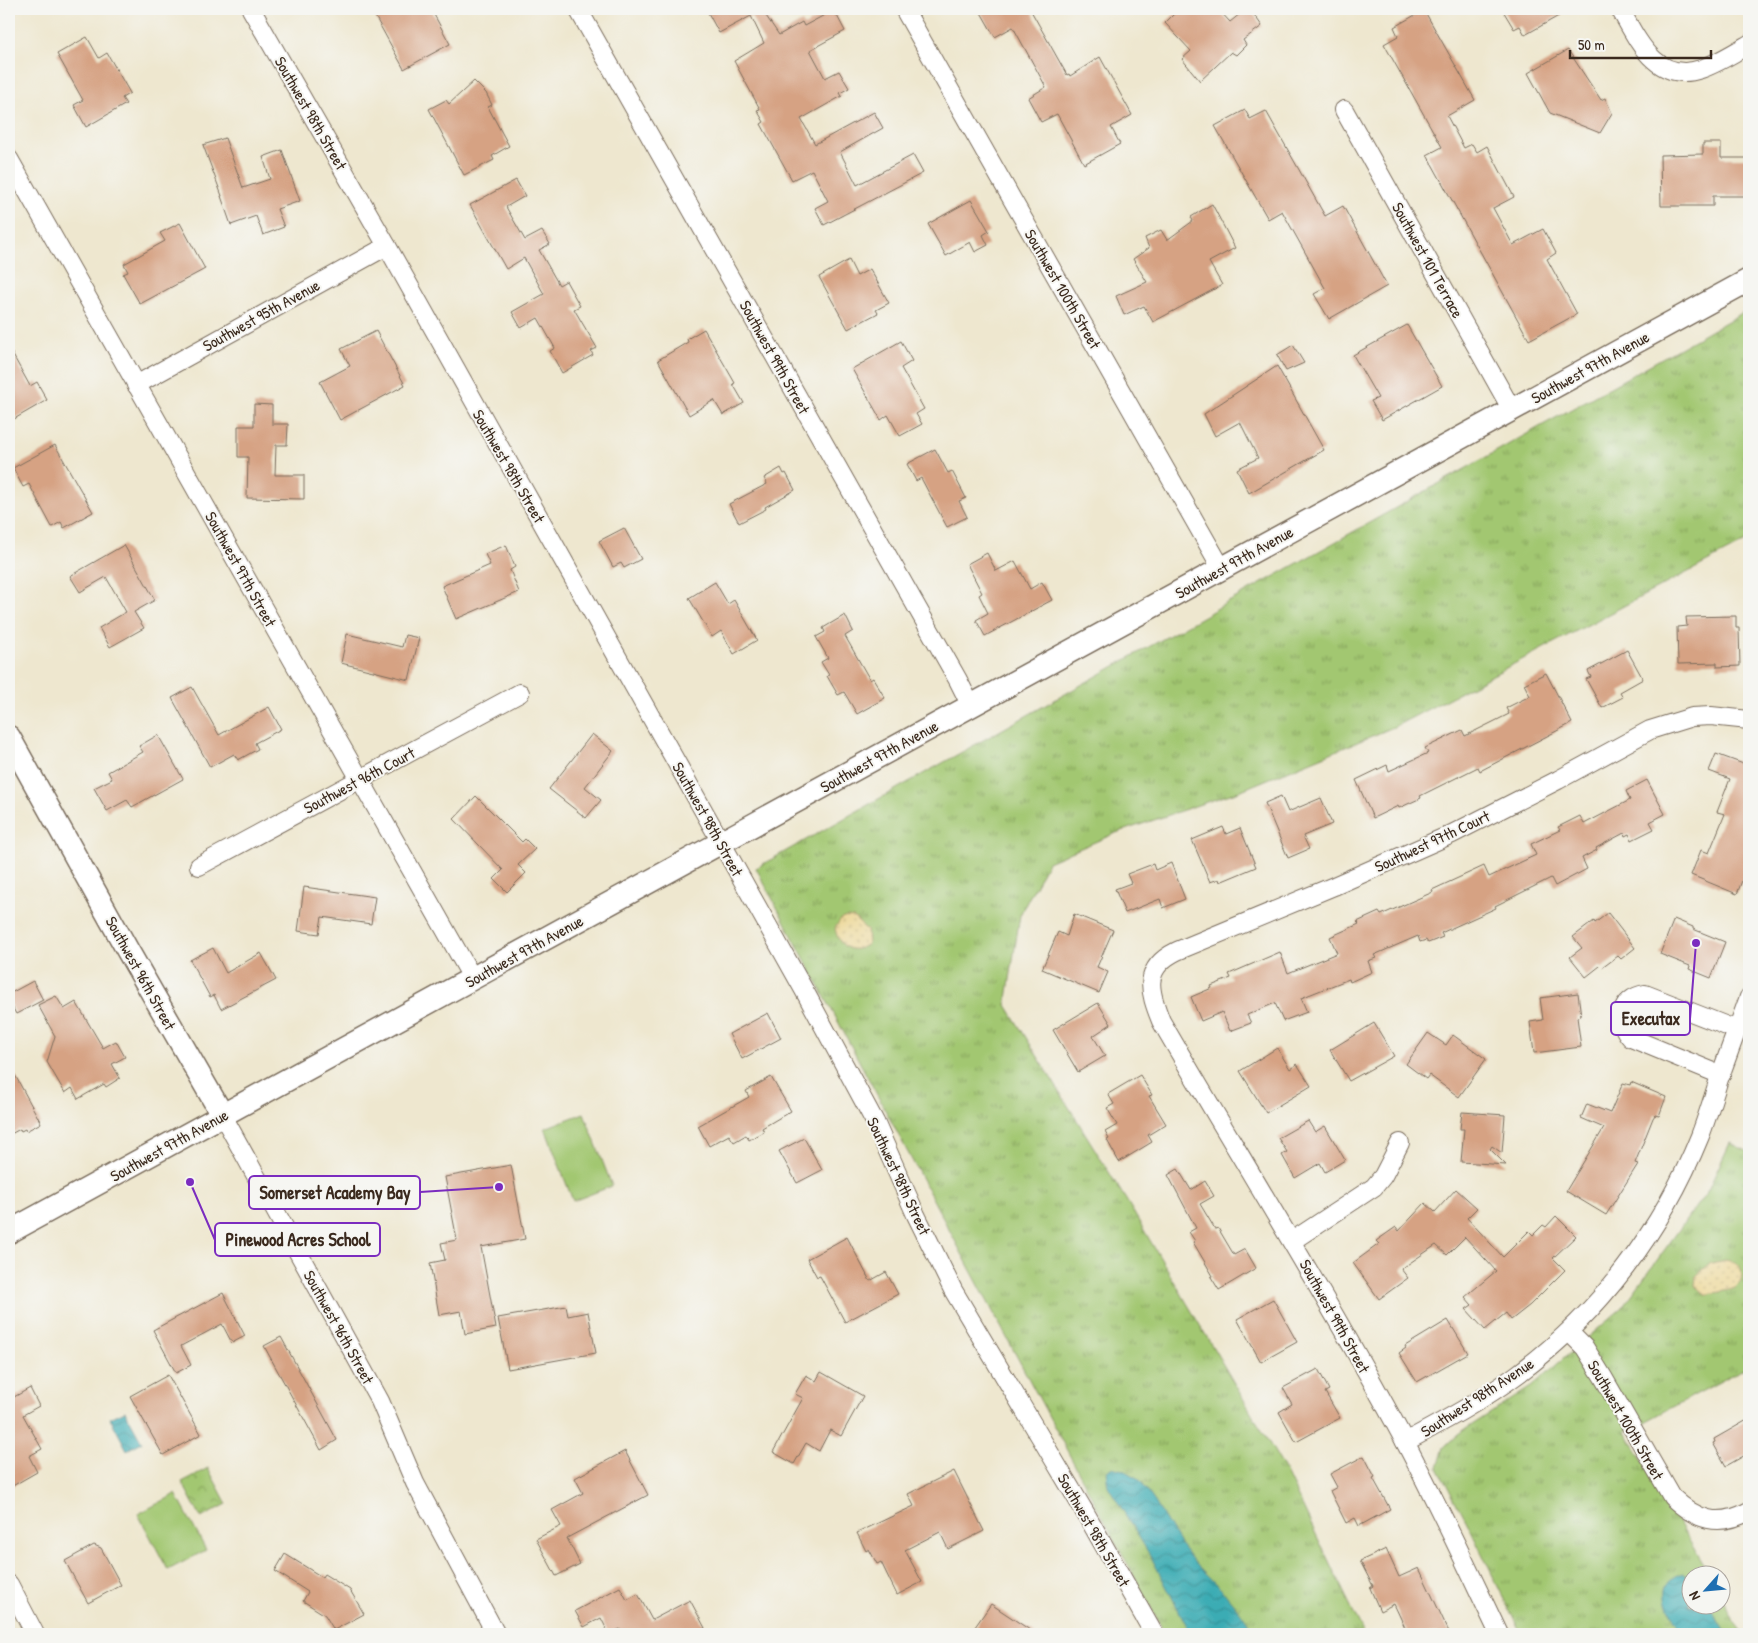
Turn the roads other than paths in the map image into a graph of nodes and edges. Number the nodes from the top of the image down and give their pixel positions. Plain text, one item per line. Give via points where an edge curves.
1 (251, 9) edge
2 (578, 9) edge
3 (904, 9) edge
4 (1620, 9) edge
5 (1749, 44) edge
6 (1344, 110) dead end
7 (9, 159) edge
8 (387, 246) junction
9 (1749, 280) edge
10 (136, 385) junction
11 (1512, 410) junction
12 (1222, 569) junction
13 (520, 693) dead end
14 (971, 706) junction
15 (1749, 720) edge
16 (9, 737) edge
17 (360, 780) junction
18 (721, 842) junction
19 (199, 866) dead end
20 (474, 979) junction
21 (1749, 997) edge
22 (1155, 1007) joint
23 (1737, 1030) junction
24 (1721, 1074) junction
25 (223, 1116) junction
26 (1400, 1143) dead end
27 (9, 1232) edge
28 (1292, 1241) junction
29 (1568, 1332) junction
30 (1405, 1442) junction
31 (1749, 1511) edge
32 (9, 1584) edge
33 (35, 1634) edge
34 (496, 1634) edge
35 (1154, 1634) edge
36 (1499, 1634) edge

1 - 8 street, Southwest 98th Street
2 - 14 street, Southwest 99th Street
3 - 12 street, Southwest 100th Street
4 - 5 street via 1643,48 1668,70 1684,73 1701,69
6 - 11 street, Southwest 101 Terrace
7 - 10 street, Southwest 97th Street
8 - 10 street, Southwest 95th Avenue
8 - 18 street, Southwest 98th Street
9 - 11 street, Southwest 97th Avenue
10 - 17 street, Southwest 97th Street
11 - 12 street, Southwest 97th Avenue
12 - 14 street, Southwest 97th Avenue
13 - 17 street, Southwest 96th Court
14 - 18 street, Southwest 97th Avenue
15 - 22 street, Southwest 97th Court via 1692,717 1650,730 1452,834 1177,951 1162,961 1152,974
16 - 25 street, Southwest 96th Street
17 - 19 street, Southwest 96th Court
17 - 20 street, Southwest 97th Street
18 - 20 street, Southwest 97th Avenue
18 - 35 street, Southwest 98th Street via 875,1122 953,1290
20 - 25 street, Southwest 97th Avenue
21 - 23 street, Southwest 98th Avenue
22 - 28 street, Southwest 99th Street
23 - 24 street, Southwest 98th Avenue
23 - 24 street via 1645,994 1632,998 1621,1014 1630,1038
24 - 29 street, Southwest 98th Avenue via 1700,1136 1658,1220 1607,1291
25 - 27 street, Southwest 97th Avenue
25 - 34 street, Southwest 96th Street via 380,1401 415,1482
26 - 28 street via 1384,1176 1374,1187
28 - 30 street, Southwest 99th Street
29 - 30 street, Southwest 98th Avenue via 1518,1374
29 - 31 street, Southwest 100th Street via 1585,1348 1672,1497 1701,1517 1716,1520 1731,1520
30 - 36 street, Southwest 99th Street
32 - 33 street

